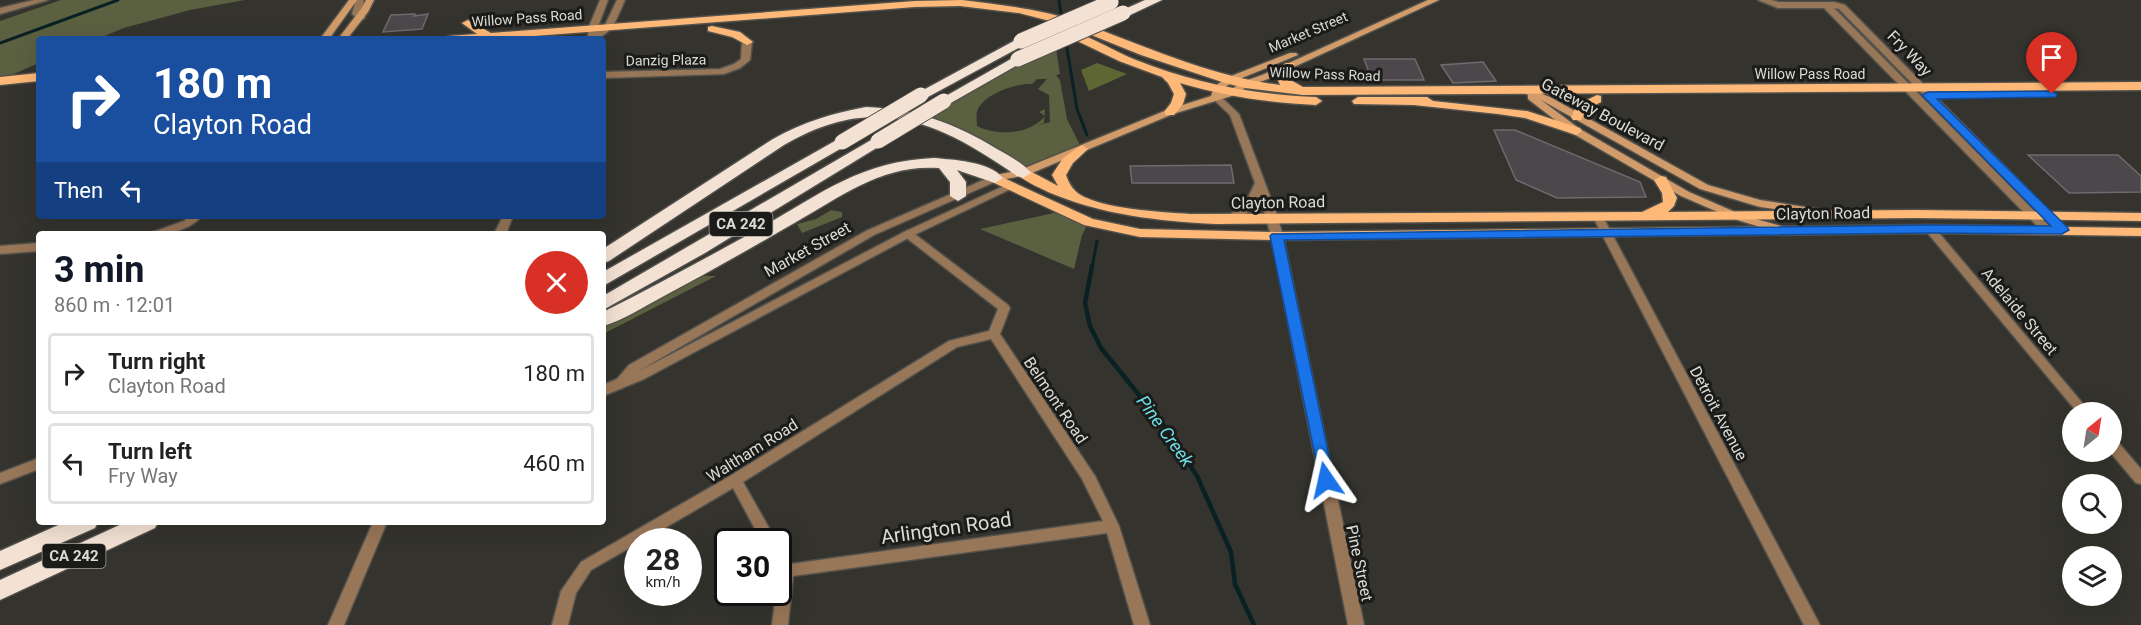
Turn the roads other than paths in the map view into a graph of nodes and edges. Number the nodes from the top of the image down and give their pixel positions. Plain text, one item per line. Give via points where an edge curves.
1 (44, 0) edge
2 (354, 0) edge
3 (370, 0) edge
4 (604, 0) edge
5 (621, 0) edge
6 (824, 0) edge
7 (835, 0) edge
8 (1156, 0) edge
9 (1420, 0) edge
10 (1435, 0) edge
11 (1762, 0) edge
12 (933, 2) edge
13 (1117, 5) edge
14 (853, 9) junction
15 (0, 11) edge
16 (805, 12) junction
17 (361, 16) junction
18 (1394, 18) junction
19 (468, 23) dead end
20 (353, 26) junction
21 (1063, 26) junction
22 (608, 28) junction
23 (1355, 28) junction
24 (712, 29) junction
25 (487, 35) junction
26 (326, 36) edge
27 (345, 36) edge
28 (354, 36) edge
29 (478, 36) edge
30 (592, 36) edge
31 (747, 42) joint
32 (1334, 45) junction
33 (1290, 65) junction
34 (1164, 73) junction
35 (606, 75) edge
36 (36, 77) edge
37 (1229, 80) junction
38 (0, 81) edge
39 (36, 84) edge
40 (1245, 84) junction
41 (2141, 86) edge
42 (0, 87) edge
43 (1749, 90) junction
44 (1303, 91) junction
45 (1918, 92) junction
46 (1216, 93) junction
47 (1232, 93) junction
48 (2141, 93) edge
49 (1530, 96) junction
50 (1702, 98) junction
51 (1547, 99) junction
52 (1597, 99) junction
53 (1401, 102) junction
54 (1170, 112) junction
55 (1577, 117) junction
56 (1576, 130) junction
57 (1082, 149) junction
58 (944, 164) junction
59 (1023, 173) junction
60 (995, 178) junction
61 (1661, 180) junction
62 (1260, 183) junction
63 (1010, 187) junction
64 (958, 196) junction
65 (1078, 200) junction
66 (1850, 215) junction
67 (2040, 215) junction
68 (1595, 217) junction
69 (1738, 217) junction
70 (2141, 217) edge
71 (1542, 218) junction
72 (192, 219) edge
73 (1226, 220) junction
74 (1273, 221) junction
75 (1930, 229) junction
76 (2047, 230) junction
77 (2062, 230) junction
78 (165, 231) edge
79 (1790, 232) junction
80 (2141, 232) edge
81 (1505, 233) junction
82 (908, 234) junction
83 (1606, 234) junction
84 (1277, 236) junction
85 (36, 247) edge
86 (0, 250) edge
87 (606, 255) edge
88 (606, 278) edge
89 (606, 302) edge
90 (606, 318) edge
91 (994, 334) junction
92 (621, 382) junction
93 (606, 390) edge
94 (2076, 402) edge
95 (2122, 457) edge
96 (36, 464) edge
97 (0, 479) edge
98 (2141, 479) edge
99 (735, 480) junction
100 (80, 525) edge
101 (141, 525) edge
102 (379, 525) edge
103 (1112, 526) junction
104 (762, 528) edge
105 (0, 561) edge
106 (792, 570) edge
107 (0, 590) edge
108 (782, 606) edge
109 (336, 625) edge
110 (560, 625) edge
111 (780, 625) edge
112 (1142, 625) edge
113 (1356, 625) edge
114 (1812, 625) edge

1 - 15 street
2 - 17 street via 360,2 356,14
2 - 26 main road
3 - 17 main road
4 - 30 street
5 - 22 street
6 - 16 main road
7 - 14 main road
8 - 13 highway, CA 242
9 - 23 main road, Market Street
10 - 18 main road, Market Street
11 - 45 street, Fry Way via 1778,5 1842,7
12 - 14 main road, Willow Pass Road
12 - 21 main road, Willow Pass Road via 989,5
13 - 88 highway, CA 242, bridge via 1021,41
13 - 89 highway, CA 242, bridge via 944,101
14 - 16 main road, Willow Pass Road
16 - 22 main road, Willow Pass Road
17 - 20 main road
18 - 23 main road
18 - 32 main road, Market Street
19 - 25 main road
20 - 27 main road
20 - 28 main road
21 - 24 main road, Willow Pass Road via 956,11
21 - 34 main road, Willow Pass Road via 1123,59
21 - 37 main road, Willow Pass Road
22 - 30 main road, Willow Pass Road
23 - 32 main road via 1355,32
23 - 37 main road, Market Street
24 - 30 main road, Willow Pass Road
24 - 31 main road via 736,34
25 - 29 main road, Willow Pass Road
25 - 30 main road, Willow Pass Road
31 - 35 street, Danzig Plaza via 745,60 721,72
32 - 33 main road, Market Street
33 - 40 main road, Market Street
33 - 44 main road via 1280,71 1280,78 1284,84
34 - 46 main road, Willow Pass Road
34 - 54 main road via 1180,94
36 - 38 main road
37 - 40 main road, Willow Pass Road
37 - 46 main road, Market Street
39 - 42 main road
40 - 44 main road, Willow Pass Road
40 - 47 main road, Market Street
41 - 45 main road, Willow Pass Road
43 - 45 main road, Willow Pass Road
43 - 49 main road, Willow Pass Road
43 - 50 main road via 1701,93
44 - 49 main road, Willow Pass Road
45 - 48 main road, Willow Pass Road
45 - 50 main road, Willow Pass Road
45 - 67 street, Fry Way
46 - 47 main road, Willow Pass Road
46 - 54 main road, Market Street
46 - 62 street, Pine Street via 1234,114
47 - 53 main road, Willow Pass Road via 1280,100
49 - 51 main road, Willow Pass Road
49 - 53 main road, Willow Pass Road
49 - 56 main road, Gateway Boulevard
50 - 52 main road, Willow Pass Road
51 - 52 main road, Willow Pass Road
51 - 55 main road, Gateway Boulevard
52 - 55 main road via 1581,108
53 - 56 main road via 1498,110
54 - 57 main road, Market Street
55 - 66 main road, Gateway Boulevard via 1682,176 1730,197 1797,211
56 - 61 main road, Gateway Boulevard
57 - 59 main road, Market Street
57 - 65 main road via 1059,175 1067,191
58 - 60 highway via 970,168
58 - 64 highway via 958,182
58 - 90 highway via 909,164 869,174
59 - 60 main road, Market Street
59 - 63 main road, Market Street
59 - 65 main road, Clayton Road
59 - 87 highway via 931,119 880,112 833,118 784,139
60 - 63 main road, Clayton Road
60 - 64 street, Market Street
61 - 68 main road via 1671,194 1665,209
61 - 69 main road, Gateway Boulevard
62 - 73 street via 1252,206
62 - 74 street, Pine Street
63 - 82 street, Market Street
63 - 84 main road, Clayton Road via 1089,222 1140,233
64 - 92 street, Market Street via 862,238 633,368
65 - 73 main road, Clayton Road via 1148,217
66 - 67 main road, Clayton Road
66 - 69 main road, Clayton Road
67 - 70 main road, Clayton Road
67 - 76 street, Fry Way
67 - 77 street, Fry Way
68 - 69 main road, Clayton Road
68 - 71 main road, Clayton Road
68 - 83 street, Detroit Avenue
69 - 79 main road, Gateway Boulevard
71 - 74 main road, Clayton Road
71 - 81 main road, Clayton Road
72 - 78 street
73 - 74 main road, Clayton Road
74 - 84 street, Pine Street
75 - 76 main road, Clayton Road
75 - 79 main road, Clayton Road
75 - 94 street, Adelaide Street
76 - 77 main road, Clayton Road
77 - 80 main road, Clayton Road
79 - 83 main road, Clayton Road
81 - 83 main road, Clayton Road
81 - 84 main road, Clayton Road
82 - 91 street via 1005,308
82 - 92 street, Market Street via 640,376
83 - 114 street, Detroit Avenue
84 - 113 street, Pine Street
85 - 86 street
91 - 99 street, Waltham Road via 953,344
91 - 103 street, Belmont Road via 1088,476
92 - 93 street, Market Street
95 - 98 street
96 - 97 street
99 - 104 street
99 - 110 street, Waltham Road via 586,566 569,591
100 - 105 highway, CA 242
101 - 107 highway, CA 242
102 - 109 street
103 - 106 street, Arlington Road
103 - 112 street, Belmont Road
108 - 111 street

